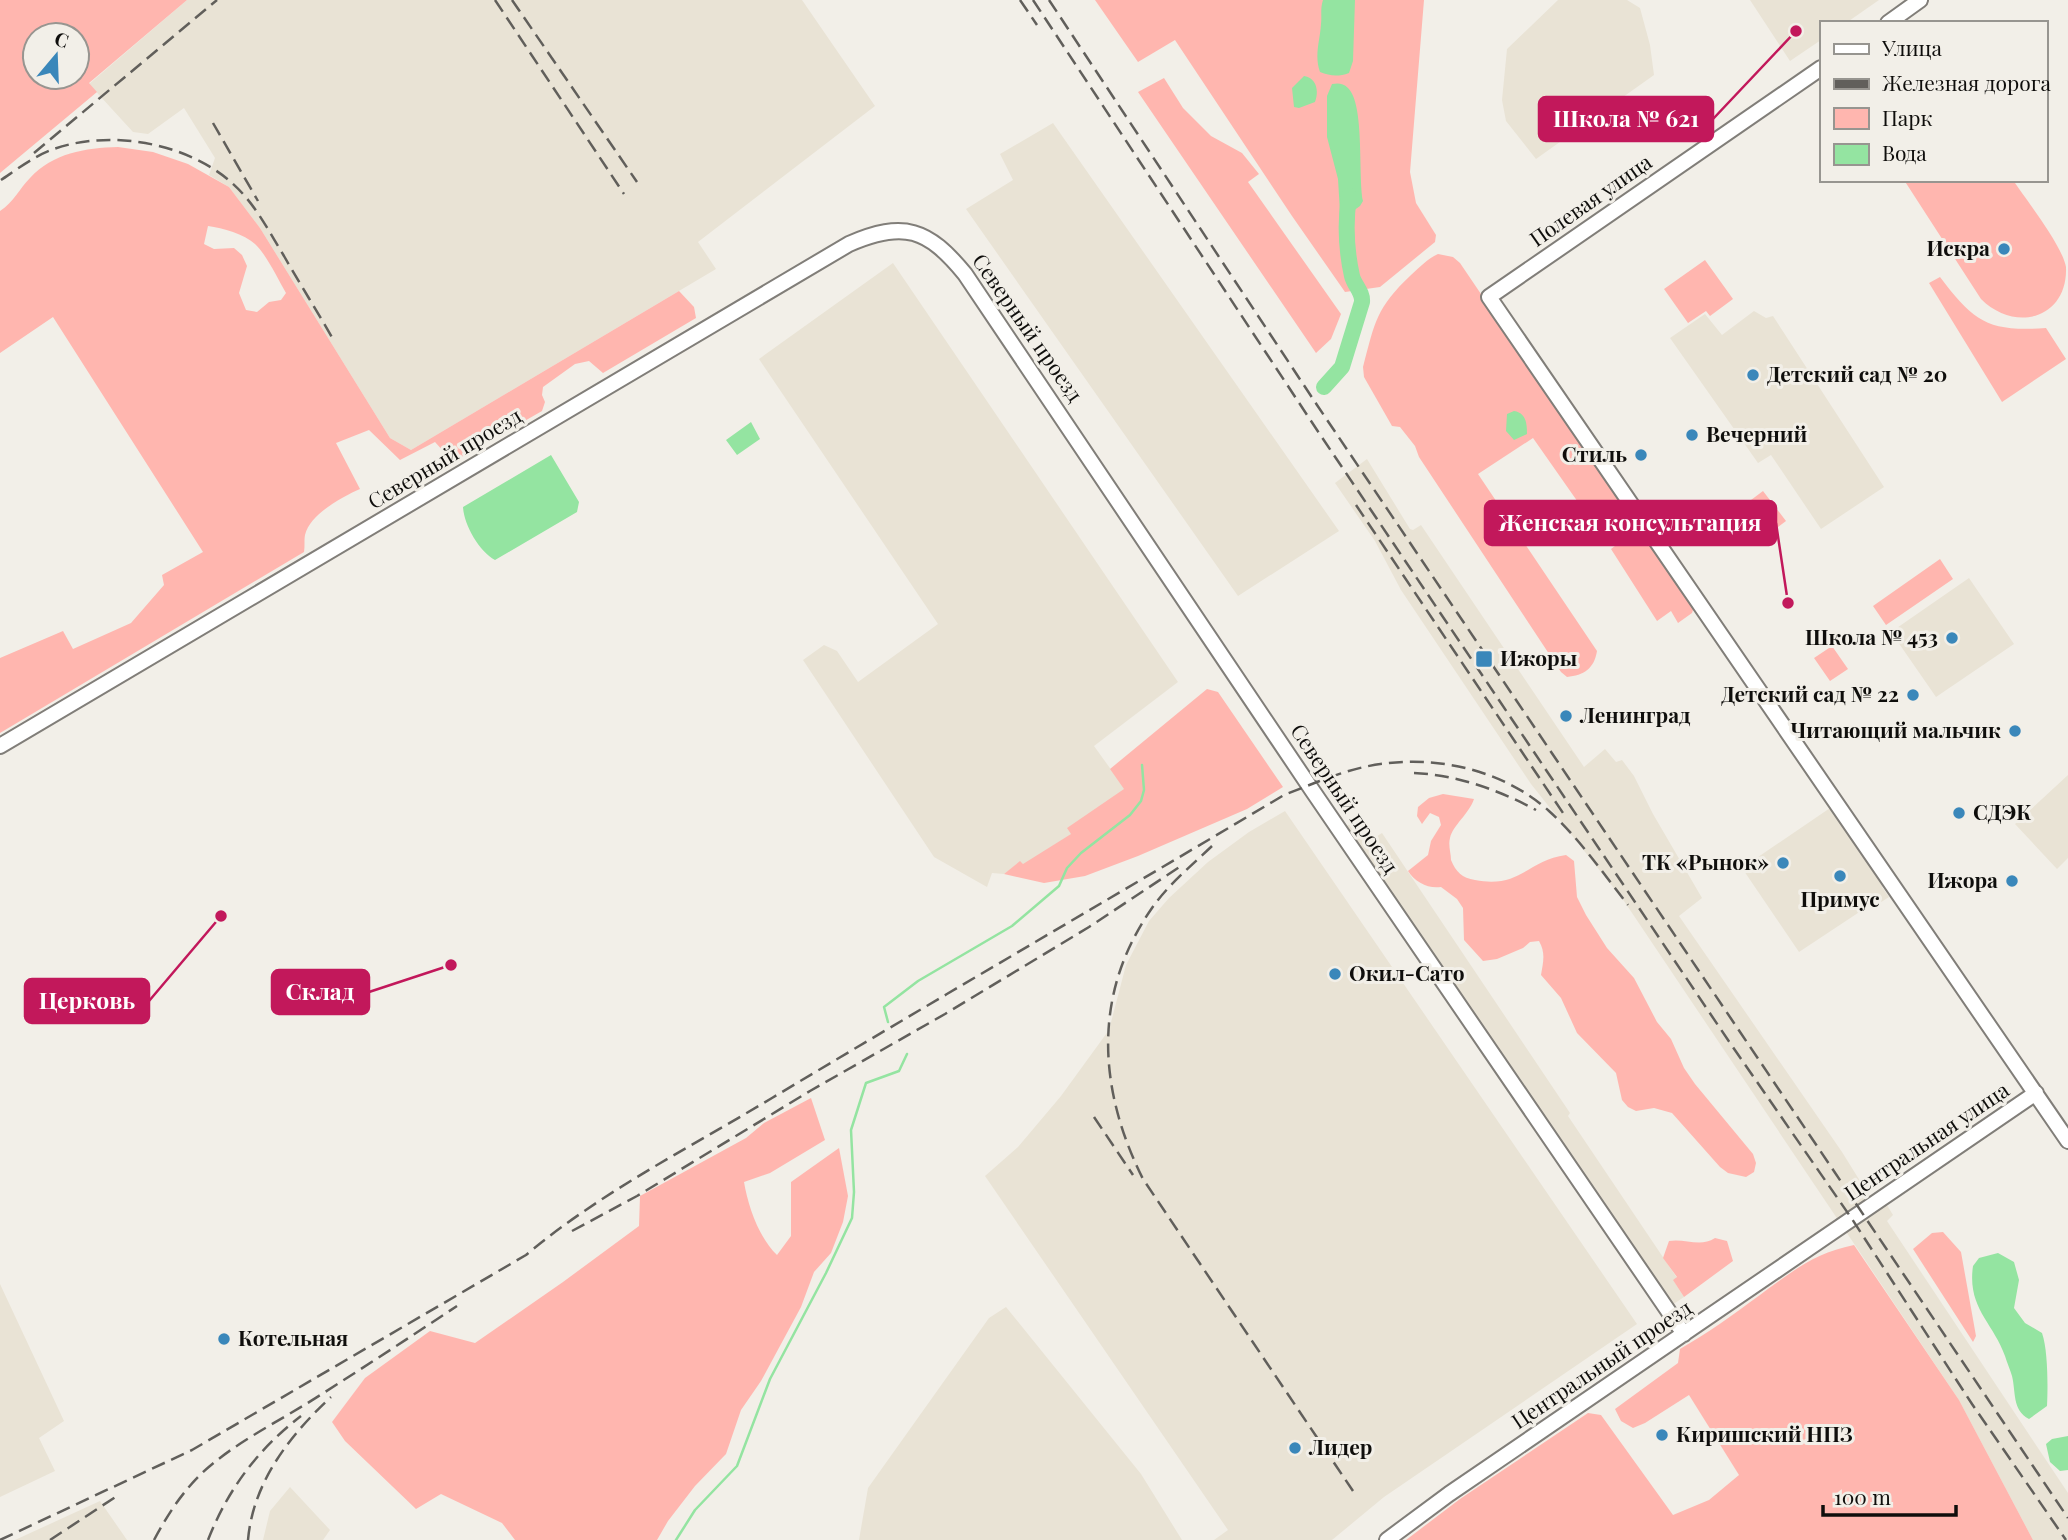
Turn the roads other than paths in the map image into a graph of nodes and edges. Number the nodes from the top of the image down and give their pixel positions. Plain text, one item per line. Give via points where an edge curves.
1 (1920, 0) edge
2 (1891, 21) edge
3 (1820, 69) edge
4 (0, 746) edge
5 (2036, 1093) junction
6 (2068, 1141) edge
7 (1842, 1226) joint
8 (1684, 1334) junction
9 (1387, 1540) edge

1 - 2 street
3 - 5 street, Полевая улица via 1489,297
4 - 8 street, Северный проезд via 849,244 887,231 919,235 936,243 965,274 1035,374 1312,790
5 - 6 street
5 - 7 street, Центральная улица
7 - 8 street, Центральный проезд
8 - 9 street, Центральный проезд

